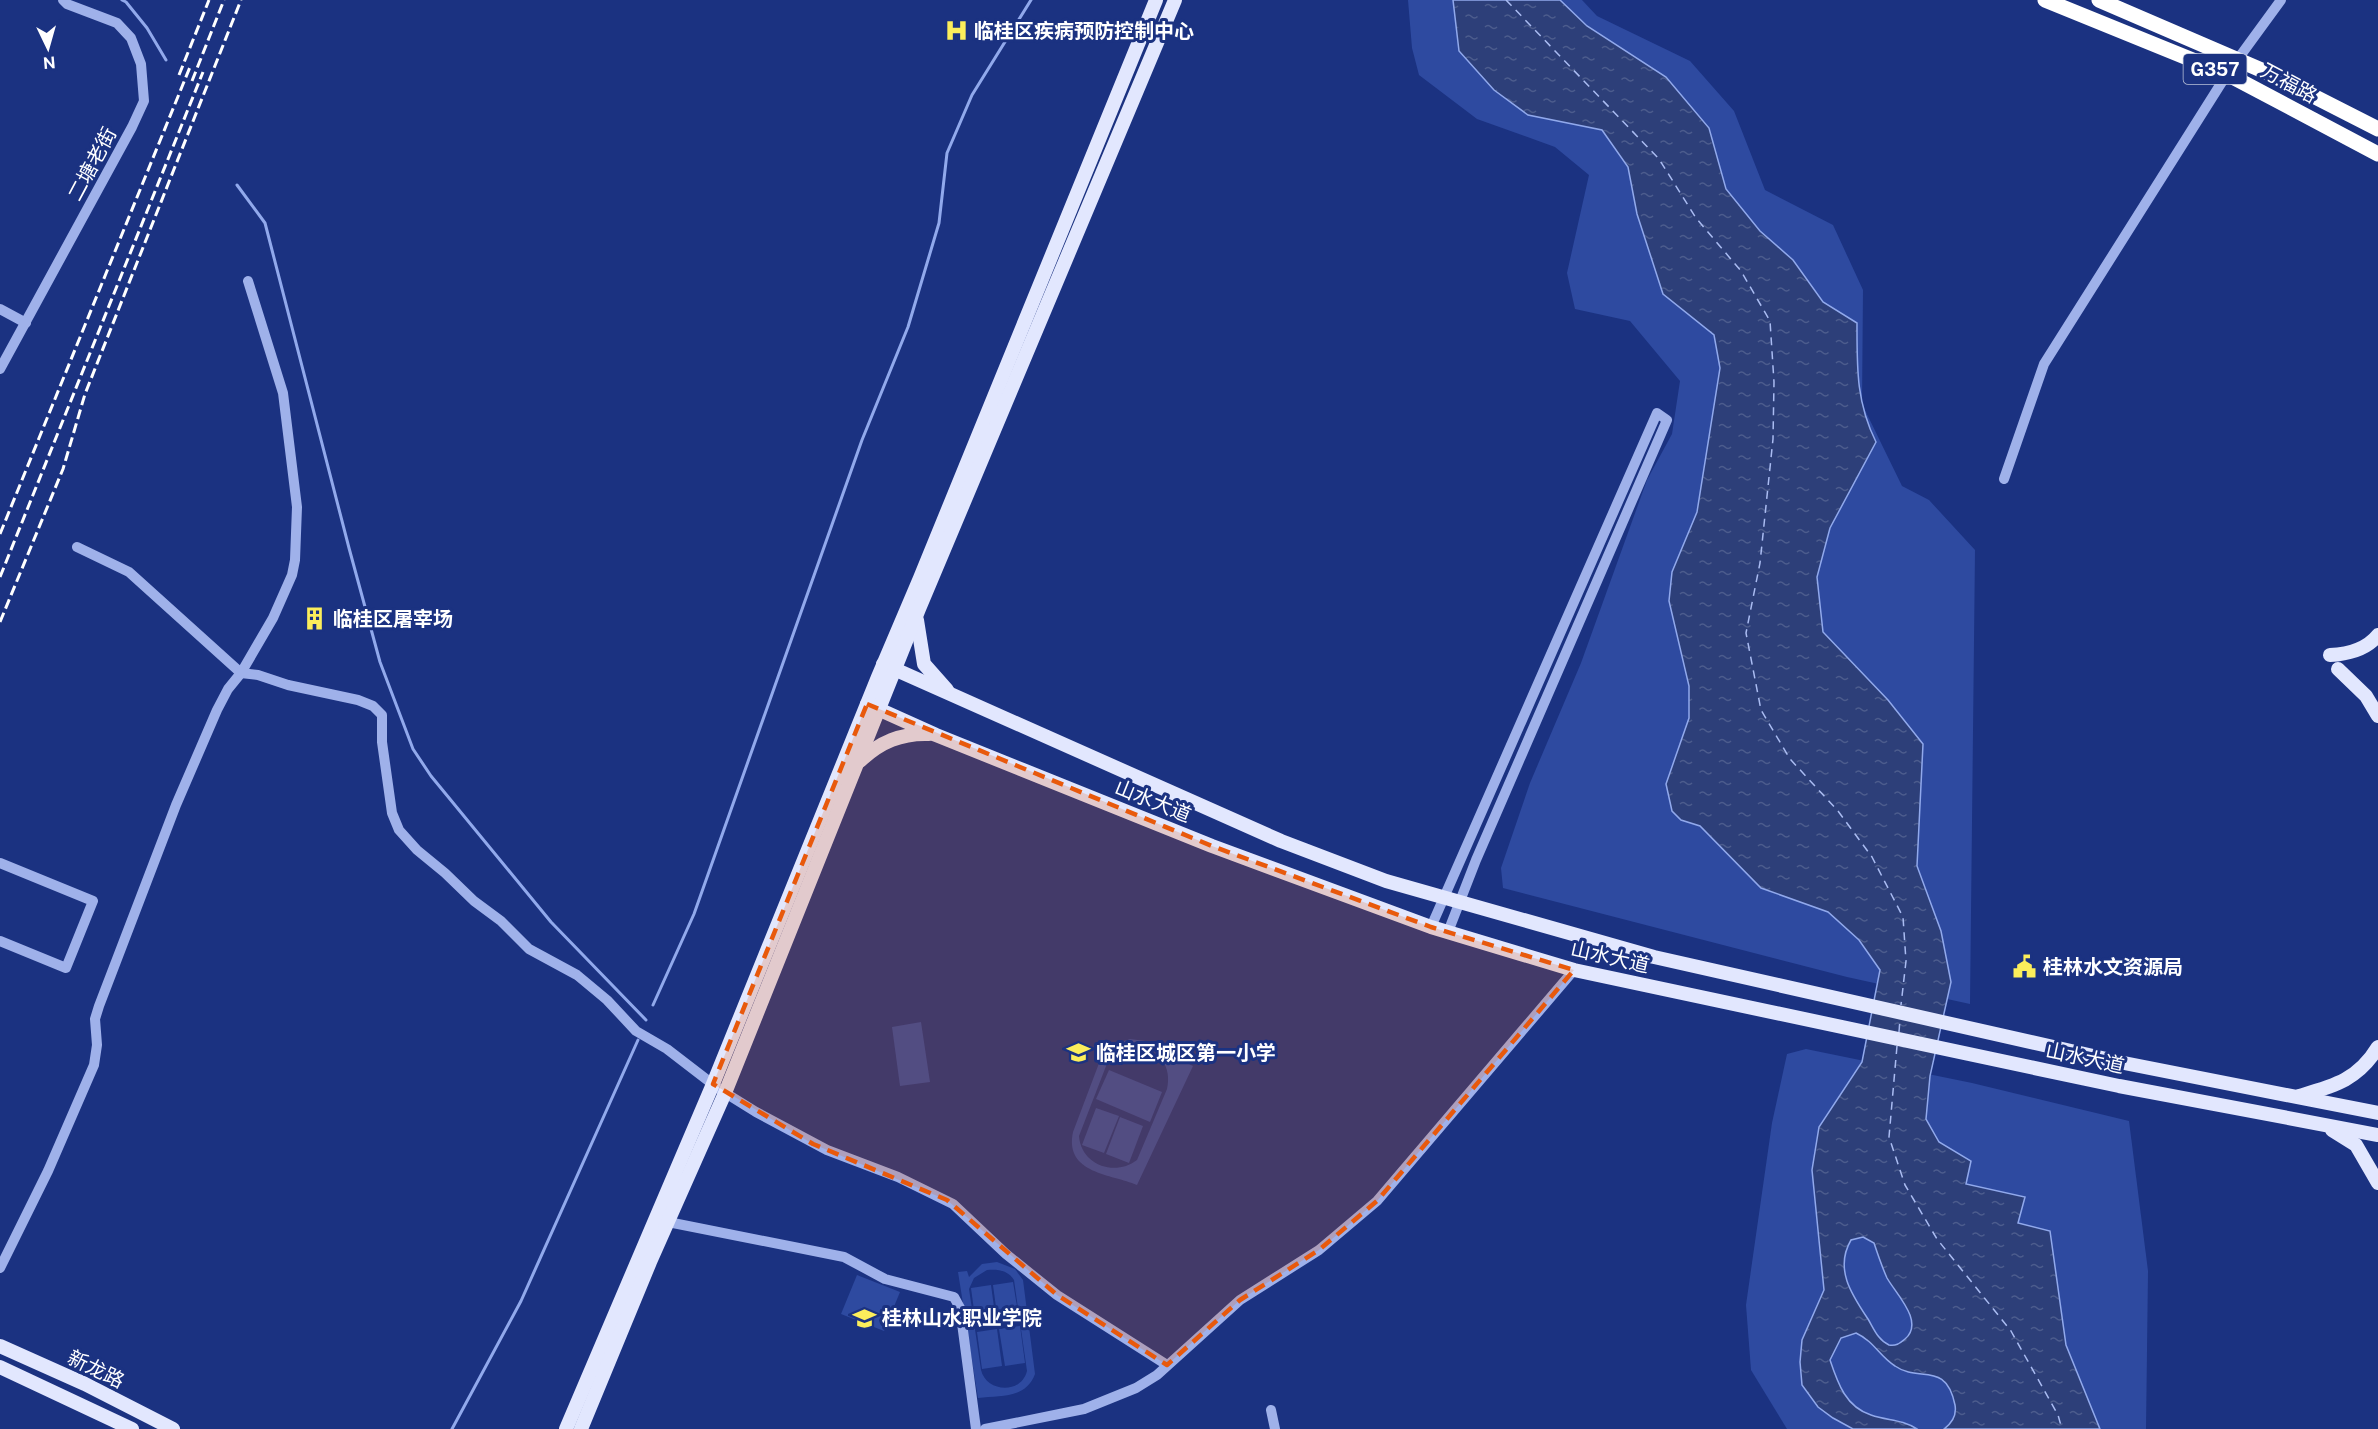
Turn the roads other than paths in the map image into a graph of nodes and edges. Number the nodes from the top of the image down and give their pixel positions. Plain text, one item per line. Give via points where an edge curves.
1 (63, 0) edge
2 (1156, 0) edge
3 (1175, 0) edge
4 (2045, 0) edge
5 (2099, 0) edge
6 (2281, 0) edge
7 (2239, 60) junction
8 (2227, 74) junction
9 (2378, 129) edge
10 (2378, 154) edge
11 (248, 281) dead end
12 (0, 309) edge
13 (26, 323) junction
14 (0, 369) edge
15 (2004, 479) dead end
16 (77, 547) dead end
17 (917, 616) junction
18 (2378, 635) edge
19 (2330, 655) dead end
20 (889, 667) junction
21 (2338, 669) dead end
22 (241, 674) junction
23 (953, 695) junction
24 (873, 707) junction
25 (2378, 716) edge
26 (936, 735) junction
27 (858, 762) junction
28 (0, 863) edge
29 (1444, 898) junction
30 (1460, 902) junction
31 (1431, 927) junction
32 (1448, 932) junction
33 (0, 941) edge
34 (1574, 970) junction
35 (2378, 1047) edge
36 (713, 1084) junction
37 (725, 1093) junction
38 (2295, 1097) junction
39 (2378, 1113) edge
40 (2326, 1125) junction
41 (2378, 1135) edge
42 (2378, 1182) edge
43 (668, 1222) junction
44 (0, 1268) edge
45 (0, 1346) edge
46 (1167, 1365) junction
47 (0, 1367) edge
48 (1271, 1410) dead end
49 (132, 1429) edge
50 (173, 1429) edge
51 (566, 1429) edge
52 (581, 1429) edge
53 (976, 1429) edge
54 (985, 1429) edge
55 (1275, 1429) edge

1 - 13 street, 二塘老街 via 117,23 131,38 141,64 144,101
2 - 20 main road
3 - 17 main road
4 - 8 highway, 万福路 / G357
5 - 7 highway, 万福路 / G357
6 - 7 street
7 - 8 street
7 - 9 highway, 万福路 / G357
8 - 10 highway, 万福路 / G357
8 - 15 street via 2044,364
11 - 22 street via 283,393 297,507 291,575 273,618
12 - 13 street
13 - 14 street, 二塘老街
16 - 22 street via 129,572
17 - 20 main road
17 - 23 main road via 924,664
18 - 19 main road via 2361,648
20 - 23 main road, 山水大道
20 - 24 main road
21 - 25 main road via 2366,696
22 - 36 street via 258,675 374,706 382,715 392,813 406,840 530,949 587,982 634,1029
22 - 44 street via 217,710 99,1006 94,1065
23 - 29 main road, 山水大道 via 1281,841 1386,881
24 - 26 main road, 山水大道
24 - 27 main road
24 - 36 main road
26 - 27 main road via 900,736 870,751
26 - 31 main road, 山水大道 via 1212,846
27 - 37 main road
28 - 33 street via 93,901 66,968
29 - 30 main road, 山水大道
29 - 30 street via 1657,413 1667,420
29 - 31 street
30 - 32 street
30 - 38 main road, 山水大道 via 1654,957 2124,1063
31 - 32 main road, 山水大道
32 - 34 main road, 山水大道
34 - 40 main road, 山水大道 via 2119,1086
34 - 46 street via 1377,1201 1319,1250 1240,1300
35 - 38 main road via 2368,1063 2347,1081
36 - 37 street
36 - 51 main road
37 - 43 main road
37 - 46 street via 820,1147 947,1200 1057,1295
38 - 39 main road, 山水大道
40 - 41 main road, 山水大道
40 - 42 main road via 2356,1145
43 - 52 main road
43 - 53 street via 844,1257 885,1279 954,1297 960,1308
45 - 50 main road, 新龙路
46 - 54 street via 1136,1388 1092,1406
47 - 49 main road, 新龙路
48 - 55 street

